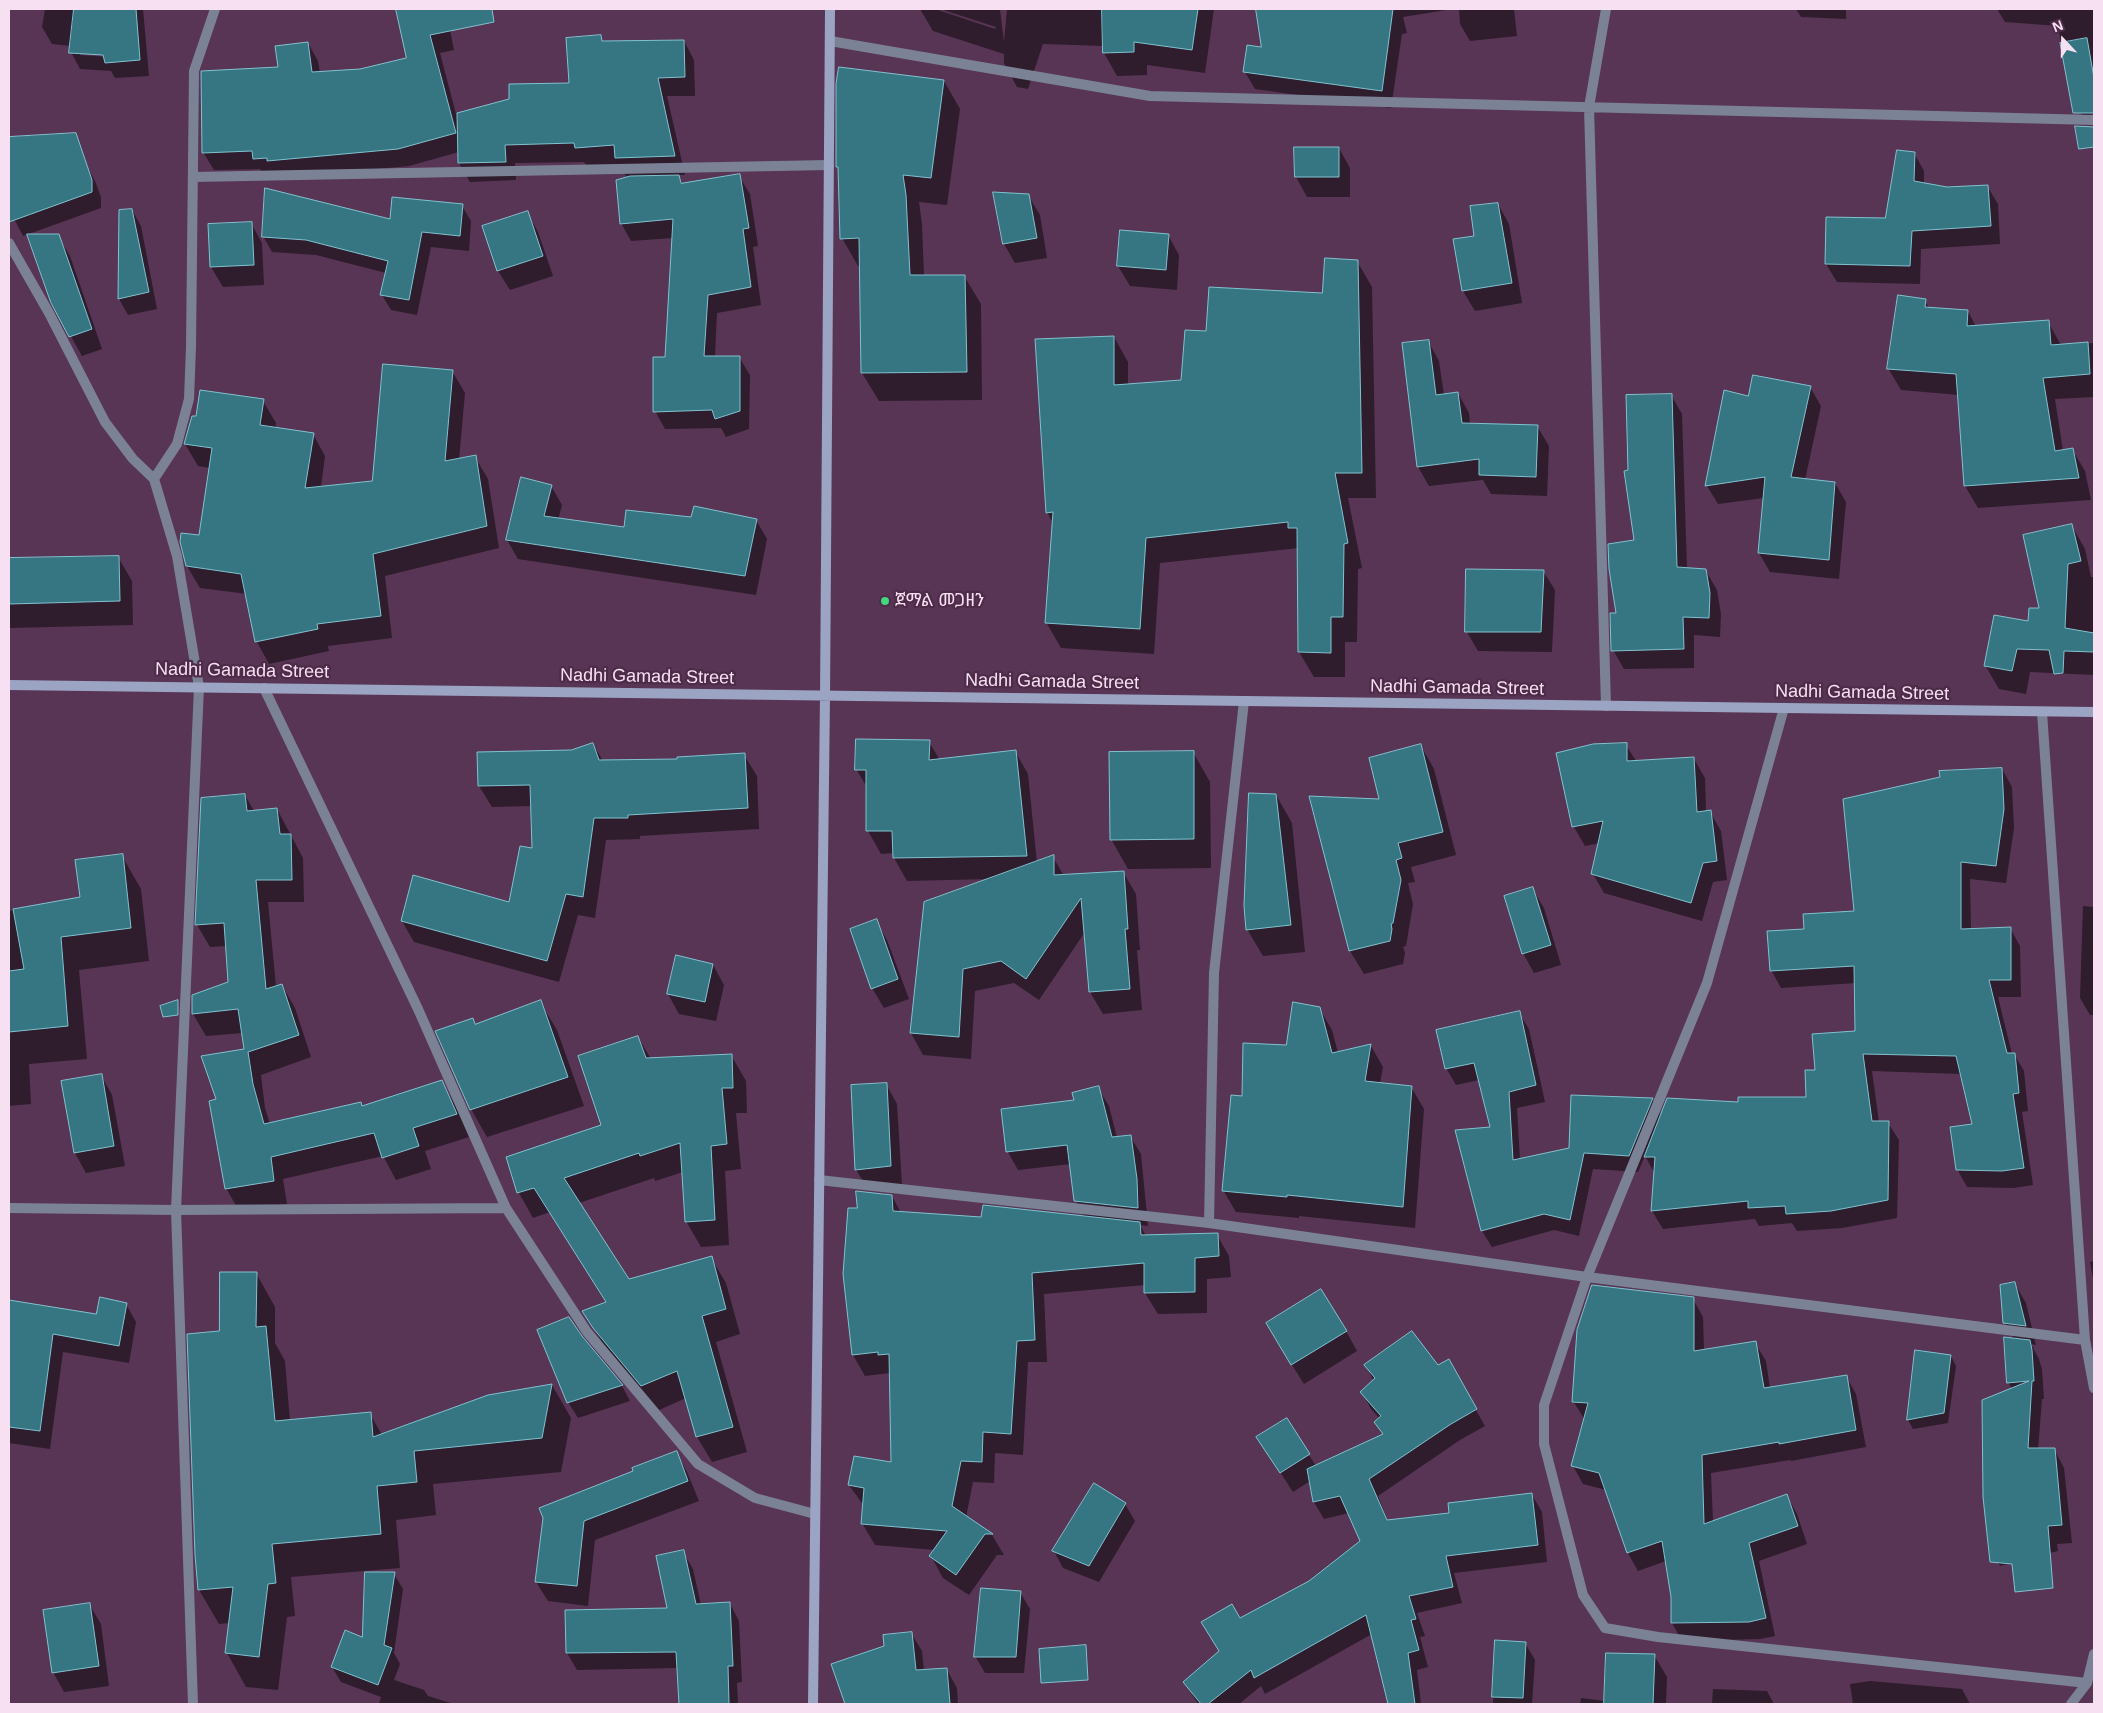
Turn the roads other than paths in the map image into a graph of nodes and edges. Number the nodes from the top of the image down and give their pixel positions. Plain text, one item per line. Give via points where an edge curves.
1 (216, 9) edge
2 (830, 9) edge
3 (1606, 9) edge
4 (830, 41) junction
5 (1589, 107) junction
6 (2094, 120) edge
7 (829, 165) junction
8 (193, 177) junction
9 (9, 244) edge
10 (154, 479) junction
11 (9, 685) edge
12 (199, 687) junction
13 (264, 688) junction
14 (825, 696) junction
15 (1244, 701) junction
16 (1606, 706) junction
17 (1784, 708) junction
18 (2042, 712) junction
19 (2094, 712) edge
20 (819, 1180) junction
21 (9, 1208) edge
22 (506, 1208) junction
23 (176, 1210) junction
24 (1209, 1223) junction
25 (1587, 1277) junction
26 (2085, 1340) junction
27 (2094, 1388) edge
28 (815, 1514) junction
29 (2094, 1654) edge
30 (2087, 1683) junction
31 (193, 1704) edge
32 (813, 1704) edge
33 (2071, 1704) edge

1 - 8 street via 194,71
2 - 4 street
3 - 5 street
4 - 5 street via 1150,96
4 - 7 street
5 - 6 street
5 - 16 street
7 - 8 street
7 - 14 street
8 - 10 street via 189,399 177,444
9 - 10 street via 105,422 133,459
10 - 12 street via 177,556
11 - 12 street, Nadhi Gamada Street
12 - 13 street, Nadhi Gamada Street
12 - 23 street
13 - 14 street, Nadhi Gamada Street
13 - 22 street via 418,1009
14 - 15 street, Nadhi Gamada Street
14 - 20 street
15 - 16 street, Nadhi Gamada Street
15 - 24 street via 1214,973
16 - 17 street, Nadhi Gamada Street
17 - 18 street, Nadhi Gamada Street
17 - 25 street via 1707,983
18 - 19 street, Nadhi Gamada Street
18 - 26 street
20 - 24 street
20 - 28 street
21 - 23 street
22 - 23 street
22 - 28 street via 587,1332 698,1464 755,1498
23 - 31 street
24 - 25 street
25 - 26 street
25 - 30 street via 1544,1405 1544,1444 1583,1595 1605,1628 1658,1637
26 - 27 street
28 - 32 street
29 - 30 street
30 - 33 street

